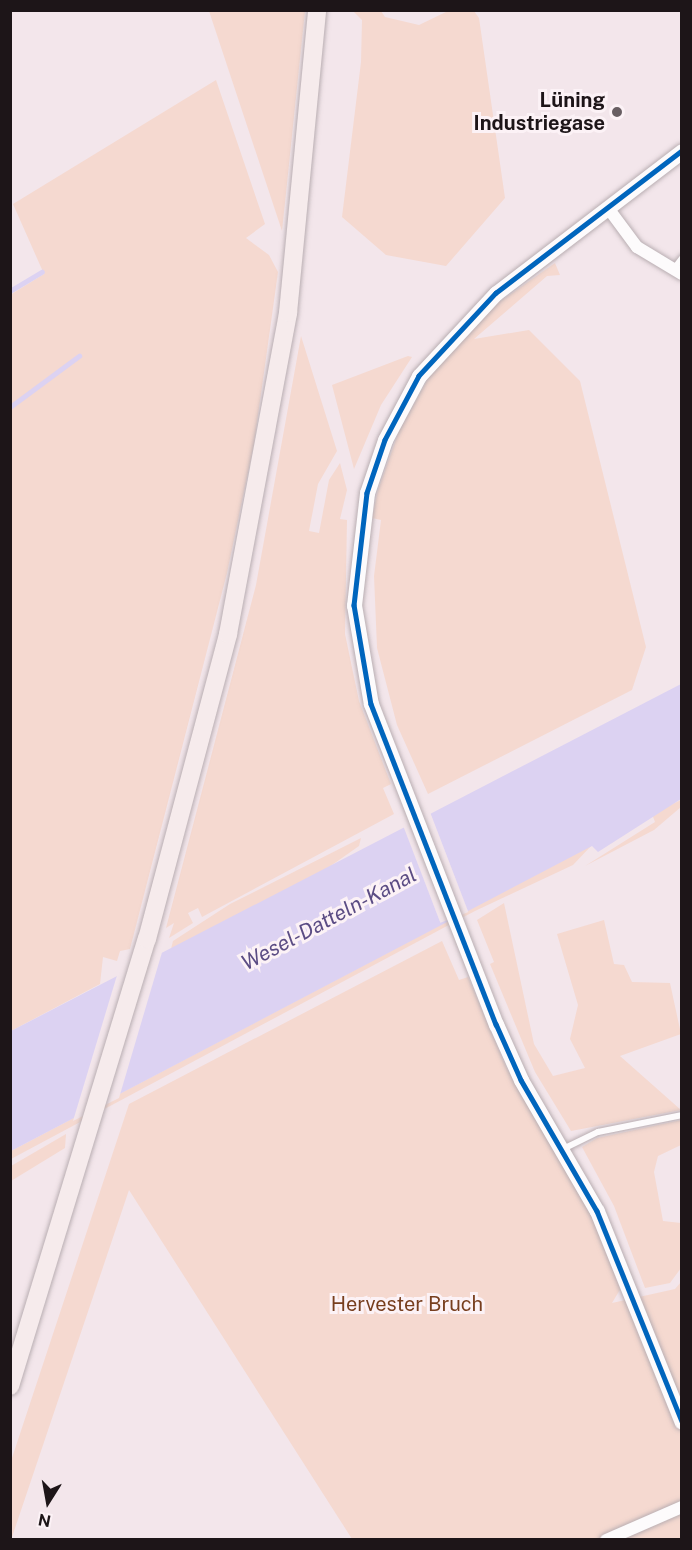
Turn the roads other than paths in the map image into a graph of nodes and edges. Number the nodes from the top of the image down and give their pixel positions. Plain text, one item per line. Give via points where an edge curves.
1 (317, 10) edge
2 (681, 151) edge
3 (608, 208) junction
4 (681, 258) edge
5 (677, 272) edge
6 (681, 1115) edge
7 (562, 1149) junction
8 (10, 1386) edge
9 (681, 1422) edge
10 (681, 1507) edge
11 (606, 1539) edge

1 - 8 main road via 288,313 228,634 147,939
2 - 3 street
3 - 5 street via 628,238
3 - 7 street via 496,293 436,353 404,401 376,461 356,559 356,634 371,704 511,1060
4 - 5 lane
6 - 7 lane via 598,1132
7 - 9 street via 608,1234
10 - 11 street

